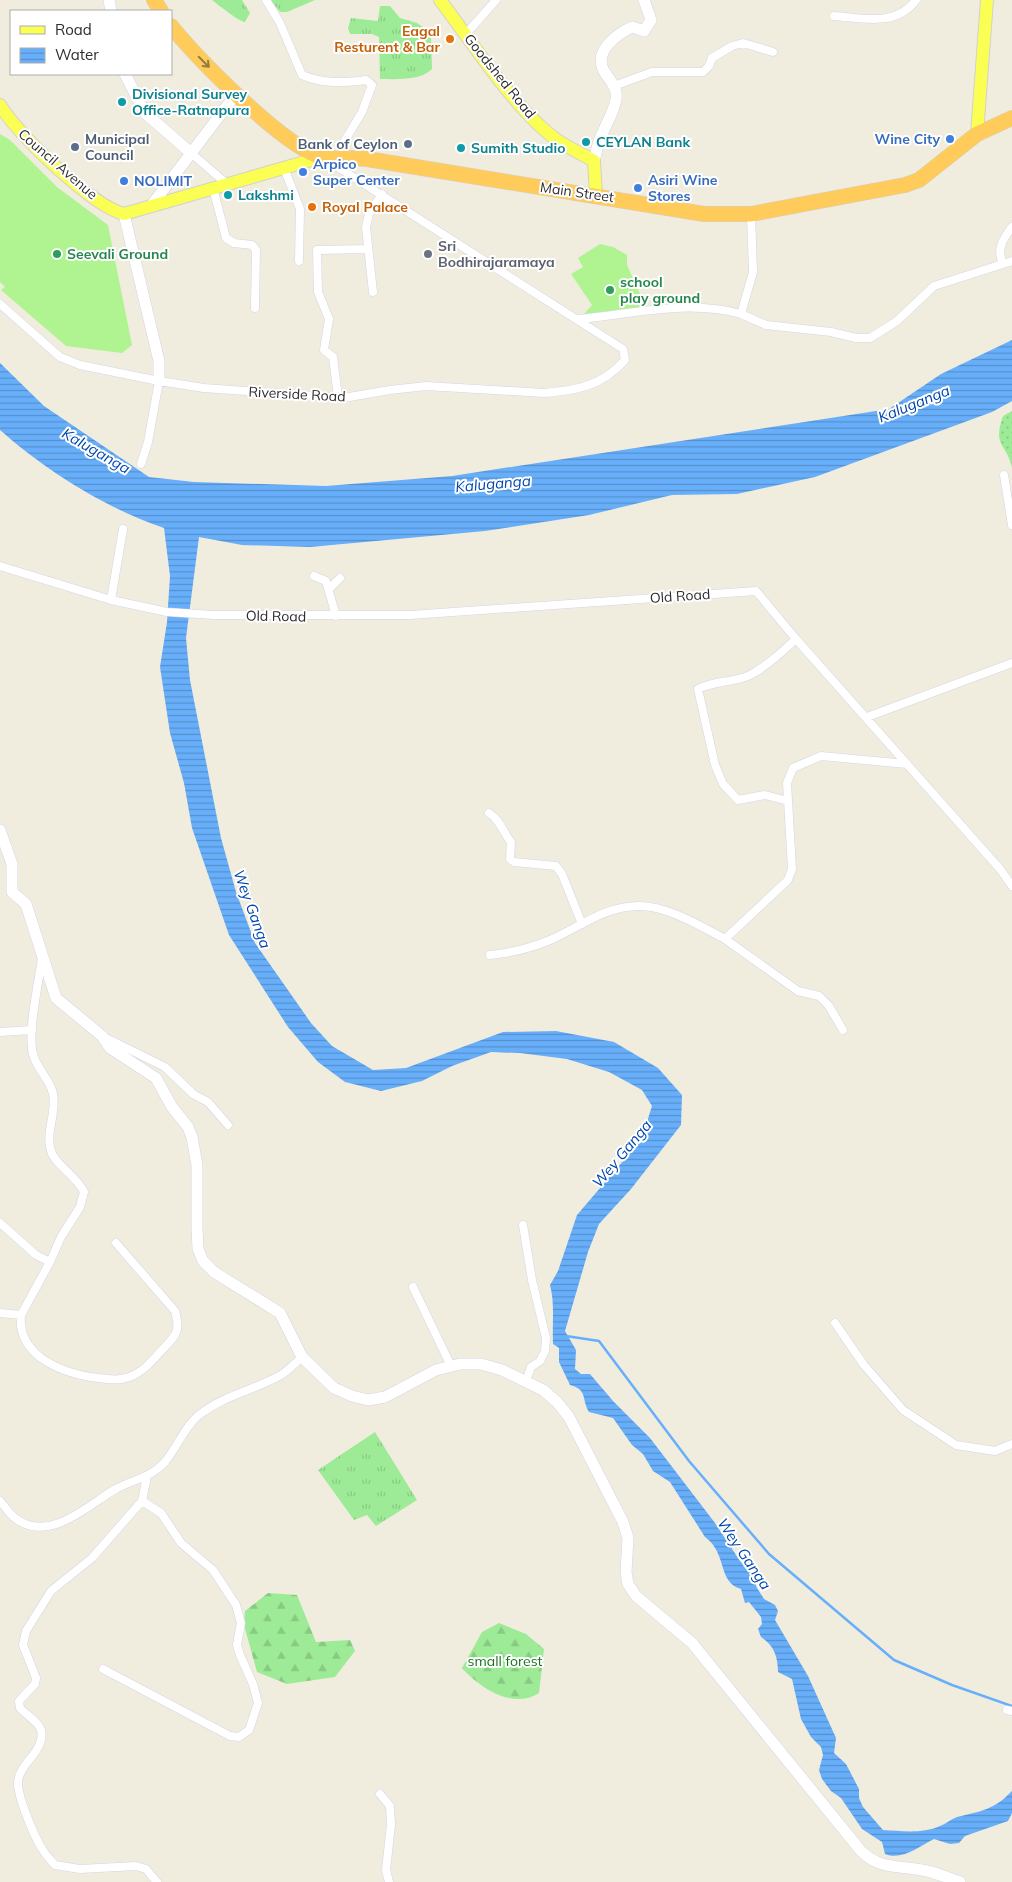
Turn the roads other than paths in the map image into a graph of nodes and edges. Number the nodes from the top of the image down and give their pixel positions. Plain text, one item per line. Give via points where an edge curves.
1 (266, 0) edge
2 (440, 0) edge
3 (496, 0) edge
4 (644, 0) edge
5 (916, 0) edge
6 (981, 0) edge
7 (987, 0) edge
8 (986, 13) junction
9 (834, 16) dead end
10 (172, 27) edge
11 (466, 34) junction
12 (773, 52) dead end
13 (126, 75) edge
14 (614, 86) junction
15 (236, 94) junction
16 (0, 105) edge
17 (1012, 118) edge
18 (977, 134) junction
19 (191, 153) junction
20 (322, 157) junction
21 (342, 157) junction
22 (594, 161) junction
23 (284, 168) junction
24 (227, 184) junction
25 (213, 188) junction
26 (382, 194) junction
27 (596, 194) junction
28 (151, 206) junction
29 (124, 214) junction
30 (751, 214) junction
31 (1012, 227) edge
32 (368, 249) junction
33 (298, 261) dead end
34 (1012, 261) edge
35 (1003, 264) junction
36 (373, 292) dead end
37 (0, 304) edge
38 (255, 308) dead end
39 (741, 314) junction
40 (578, 319) junction
41 (159, 381) junction
42 (338, 397) junction
43 (141, 464) dead end
44 (1004, 475) dead end
45 (1012, 525) edge
46 (123, 529) dead end
47 (0, 566) edge
48 (314, 576) dead end
49 (340, 578) dead end
50 (329, 589) junction
51 (111, 600) junction
52 (336, 616) junction
53 (796, 639) junction
54 (1012, 663) edge
55 (867, 717) junction
56 (907, 764) junction
57 (788, 802) junction
58 (489, 812) dead end
59 (0, 830) edge
60 (1012, 886) edge
61 (582, 924) junction
62 (725, 939) junction
63 (490, 955) dead end
64 (42, 956) junction
65 (32, 1030) junction
66 (843, 1030) dead end
67 (0, 1032) edge
68 (102, 1036) junction
69 (228, 1125) dead end
70 (0, 1223) edge
71 (523, 1225) dead end
72 (116, 1244) dead end
73 (50, 1262) junction
74 (413, 1287) dead end
75 (0, 1312) edge
76 (21, 1315) junction
77 (836, 1323) dead end
78 (302, 1357) junction
79 (451, 1366) junction
80 (526, 1381) junction
81 (1012, 1444) edge
82 (147, 1476) junction
83 (0, 1501) edge
84 (142, 1501) junction
85 (103, 1669) dead end
86 (380, 1794) dead end
87 (158, 1882) edge
88 (389, 1882) edge
89 (960, 1882) edge

1 - 21 street via 280,23 302,75 314,80 342,83 366,80 372,85 362,112 344,142
2 - 11 main road, Goodshed Road
3 - 11 street
4 - 14 street via 651,20 644,31 632,27 617,34 603,55 603,68
5 - 9 street via 898,16 883,20
6 - 8 street
7 - 8 main road
8 - 18 main road
10 -> 15 highway
11 - 22 main road, Goodshed Road via 506,88 542,127
12 - 14 street via 743,43 712,58 703,72 652,72
13 - 19 street via 145,113
14 - 22 street via 617,94 615,104
15 - 19 street
15 - 20 highway via 275,127
16 - 29 main road, Council Avenue via 25,138 54,164 116,212
17 - 18 highway, Main Street
18 - 30 highway, Main Street via 919,180 905,185
19 - 24 street
19 - 28 street
20 - 21 highway, Main Street
20 - 23 main road
20 - 26 street
21 - 27 highway, Main Street
22 - 27 main road
23 - 24 main road
23 - 33 street via 300,209
24 - 25 main road
25 - 28 main road
25 - 38 street via 226,238 234,243 252,245 256,250
26 - 32 street via 369,214 366,227
26 - 40 street
27 - 30 highway, Main Street via 704,214
28 - 29 main road
29 - 41 street via 159,361
30 - 39 street via 753,272
31 - 35 street via 1000,250
32 - 36 street
32 - 42 street via 317,250 318,292 329,319 324,350 333,357
34 - 35 street
35 - 39 street via 934,286 897,321 870,338 766,325
37 - 41 street, Riverside Road via 60,357 80,365
39 - 40 street via 719,308 684,306
40 - 42 street, Riverside Road via 623,349 625,360 612,374 584,387 544,393 426,386
41 - 42 street, Riverside Road via 204,388
41 - 43 street
44 - 45 street
46 - 51 street
47 - 51 street, Old Road
48 - 50 street via 326,581
49 - 50 street
50 - 52 street
51 - 52 street, Old Road via 167,612
52 - 53 street, Old Road via 426,614 756,591
53 - 55 street, Old Road
53 - 57 street via 749,675 709,683 698,689 715,765 723,784 738,800 765,795
54 - 55 street
55 - 56 street, Old Road
56 - 57 street via 821,756 794,768 787,783
56 - 60 street, Old Road
57 - 62 street via 792,869 788,880
58 - 61 street via 497,818 511,842 510,859 556,866
59 - 64 street via 12,864 12,892 26,904
61 - 62 street via 612,909 640,906 678,916
61 - 63 street via 517,952
62 - 66 street via 798,991 819,996
64 - 65 street
64 - 68 street via 56,998
65 - 67 street
65 - 73 street via 33,1056 53,1092 49,1132 51,1152 84,1192 80,1207
68 - 69 street via 165,1067 193,1094 208,1102
68 - 78 street via 110,1048 156,1078 188,1127 197,1166 198,1249 203,1261 214,1272 280,1313
70 - 73 street via 36,1256
71 - 80 street via 546,1338 545,1351 540,1361 531,1367
72 - 76 street via 175,1311 178,1324 177,1334 143,1370 117,1380 76,1375 35,1354 24,1338
73 - 76 street
74 - 79 street
75 - 76 street
77 - 81 street via 864,1365 903,1410 956,1445 995,1452
78 - 79 street via 334,1388 368,1400 385,1397 436,1370
78 - 82 street via 281,1375 202,1412 192,1420 164,1463
79 - 80 street via 482,1364
80 - 89 street via 543,1390 568,1417 623,1522 628,1538 628,1584 636,1596 692,1644 872,1862 924,1870
82 - 83 street via 116,1489 68,1520 54,1525 33,1526 15,1519
82 - 84 street
84 - 85 street via 161,1513 181,1543 213,1570 236,1605 241,1623 237,1645 258,1703 249,1730 238,1737 230,1736
84 - 87 street via 92,1558 51,1591 26,1631 23,1645 36,1678 35,1684 19,1701 20,1708 41,1731 40,1745 18,1782 26,1814 42,1850 55,1865 80,1869 136,1866 146,1869
86 - 88 street via 390,1806 392,1824 386,1870

